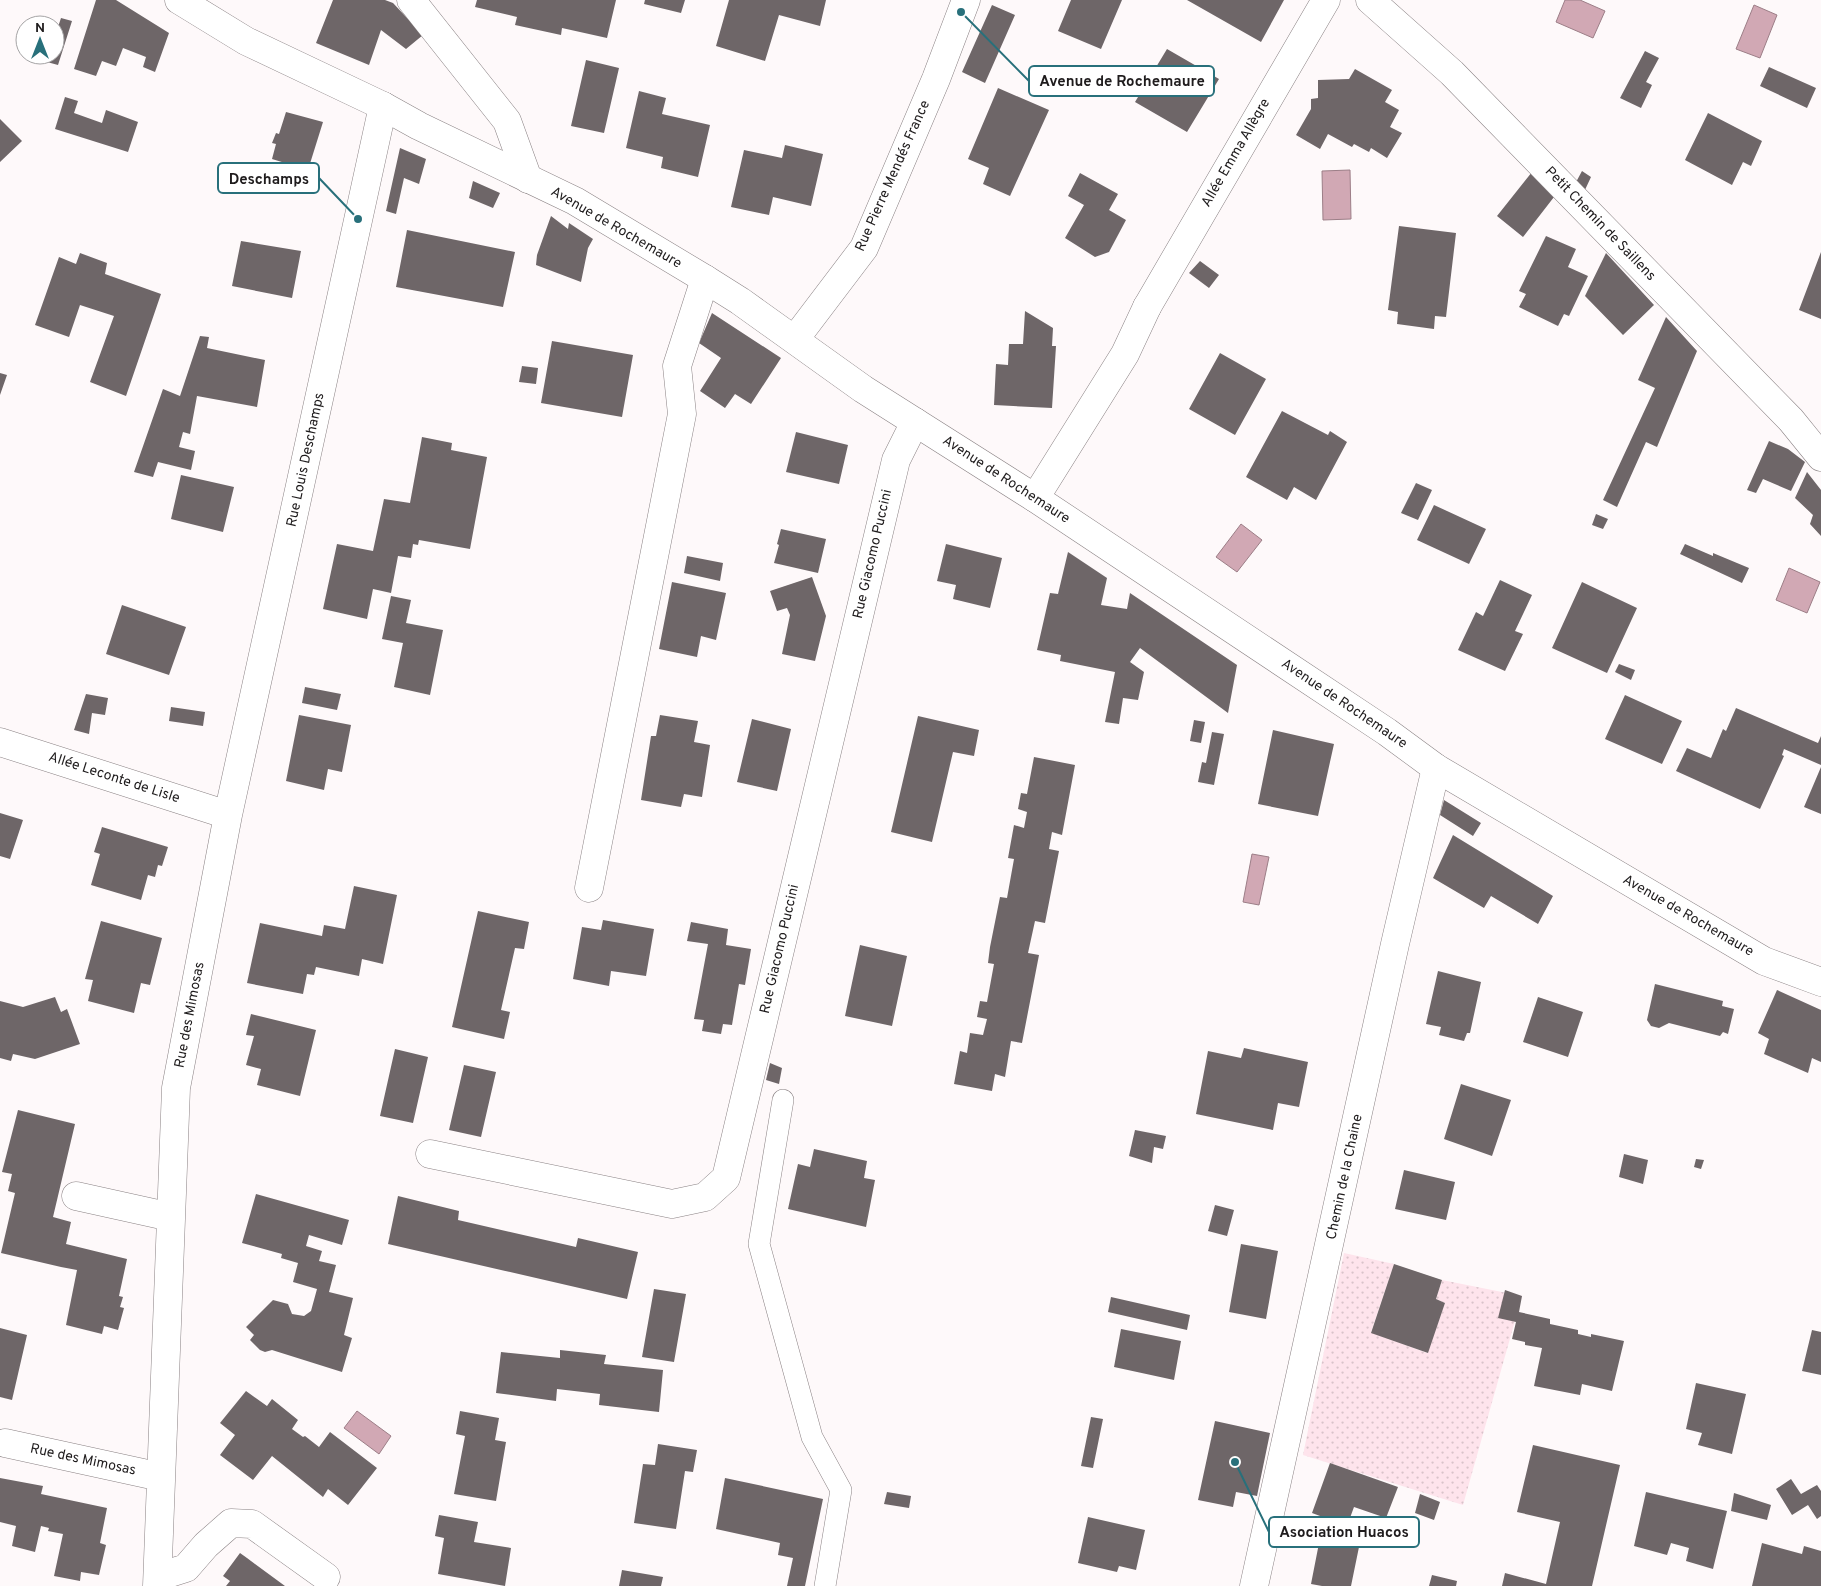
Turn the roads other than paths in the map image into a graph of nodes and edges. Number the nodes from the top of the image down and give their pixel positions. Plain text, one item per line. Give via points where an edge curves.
1 (179, 0) edge
2 (411, 0) edge
3 (966, 0) edge
4 (1326, 0) edge
5 (1370, 0) edge
6 (383, 106) junction
7 (528, 179) junction
8 (705, 279) junction
9 (795, 339) junction
10 (916, 422) junction
11 (1821, 457) edge
12 (1035, 498) junction
13 (0, 742) edge
14 (1436, 768) junction
15 (228, 814) junction
16 (589, 888) dead end
17 (1821, 982) edge
18 (783, 1100) dead end
19 (430, 1154) dead end
20 (76, 1196) dead end
21 (171, 1217) junction
22 (5, 1443) dead end
23 (161, 1477) junction
24 (158, 1578) edge
25 (326, 1578) dead end
26 (825, 1586) edge
27 (1254, 1586) edge

1 - 6 street, Avenue de Rochemaure via 246,41
2 - 7 street via 507,121
3 - 9 street, Rue Pierre Mendés France via 864,248
4 - 12 street, Allée Emma Allègre via 1146,307 1125,354
5 - 11 street, Petit Chemin de Saillens via 1452,73 1791,420
6 - 7 street, Avenue de Rochemaure
6 - 15 street, Rue Louis Deschamps
7 - 8 street, Avenue de Rochemaure via 575,201
8 - 9 street, Avenue de Rochemaure
8 - 16 street via 677,366 682,414
9 - 10 street, Avenue de Rochemaure via 863,389
10 - 12 street, Avenue de Rochemaure
10 - 19 street, Rue Giacomo Puccini via 896,460 726,1178 704,1196 672,1204
12 - 14 street, Avenue de Rochemaure
13 - 15 street, Allée Leconte de Lisle
14 - 17 street, Avenue de Rochemaure via 1764,961
14 - 27 street, Chemin de la Chaine
15 - 21 street, Rue des Mimosas via 176,1088
18 - 26 lane via 759,1244 812,1437 841,1490
20 - 21 street
21 - 23 street, Rue des Mimosas
22 - 23 street, Rue des Mimosas
23 - 24 street, Rue des Mimosas
24 - 25 street via 186,1568 231,1523 252,1524

